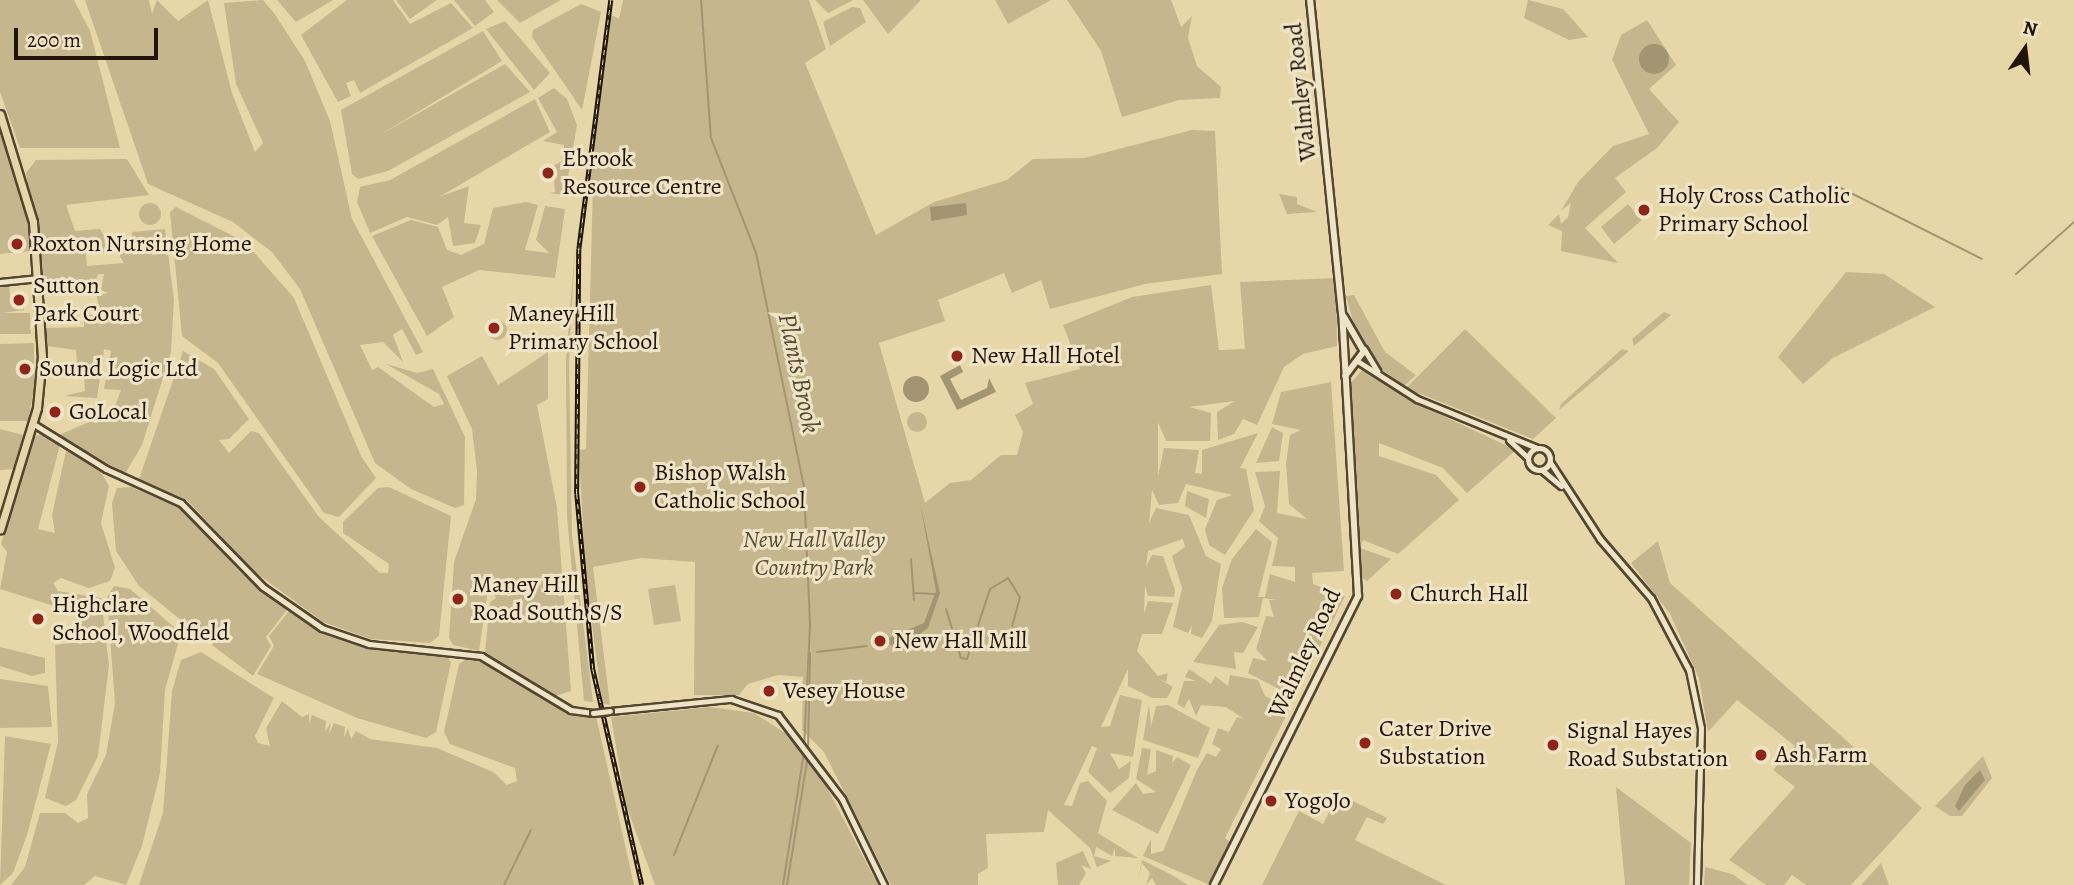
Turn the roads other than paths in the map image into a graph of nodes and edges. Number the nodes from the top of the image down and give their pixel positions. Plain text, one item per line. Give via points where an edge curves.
1 (1310, 0) edge
2 (0, 114) edge
3 (38, 278) junction
4 (0, 282) edge
5 (1342, 314) junction
6 (1357, 342) junction
7 (1363, 347) junction
8 (1343, 348) junction
9 (1345, 360) junction
10 (1357, 362) junction
11 (1379, 373) junction
12 (1344, 378) junction
13 (32, 423) junction
14 (1504, 436) junction
15 (1537, 448) junction
16 (1527, 458) junction
17 (1550, 462) junction
18 (1542, 470) junction
19 (1566, 490) junction
20 (0, 530) edge
21 (884, 885) edge
22 (1214, 885) edge
23 (1697, 885) edge

1 - 5 main road, Walmley Road
2 - 3 main road via 30,205
3 - 4 street
3 - 13 main road via 42,375
5 - 6 main road
5 - 8 main road, Walmley Road
6 - 7 main road
6 - 8 main road
7 - 10 main road
7 - 11 street
8 - 9 main road, Walmley Road
9 - 10 main road
9 - 12 main road, Walmley Road
10 - 11 street
10 - 12 main road
11 - 14 street via 1417,399
12 - 22 main road, Walmley Road via 1358,596
13 - 20 main road
13 - 21 street, bridge via 118,475 181,503 263,586 322,628 369,643 481,656 570,710 593,713 735,700 772,712 810,750 853,817
14 - 15 street
14 - 16 street
15 - 16 street
15 - 17 street via 1547,451
16 - 18 street
17 - 18 street
17 - 19 street
18 - 19 street
19 - 23 street via 1651,598 1689,670 1701,728

